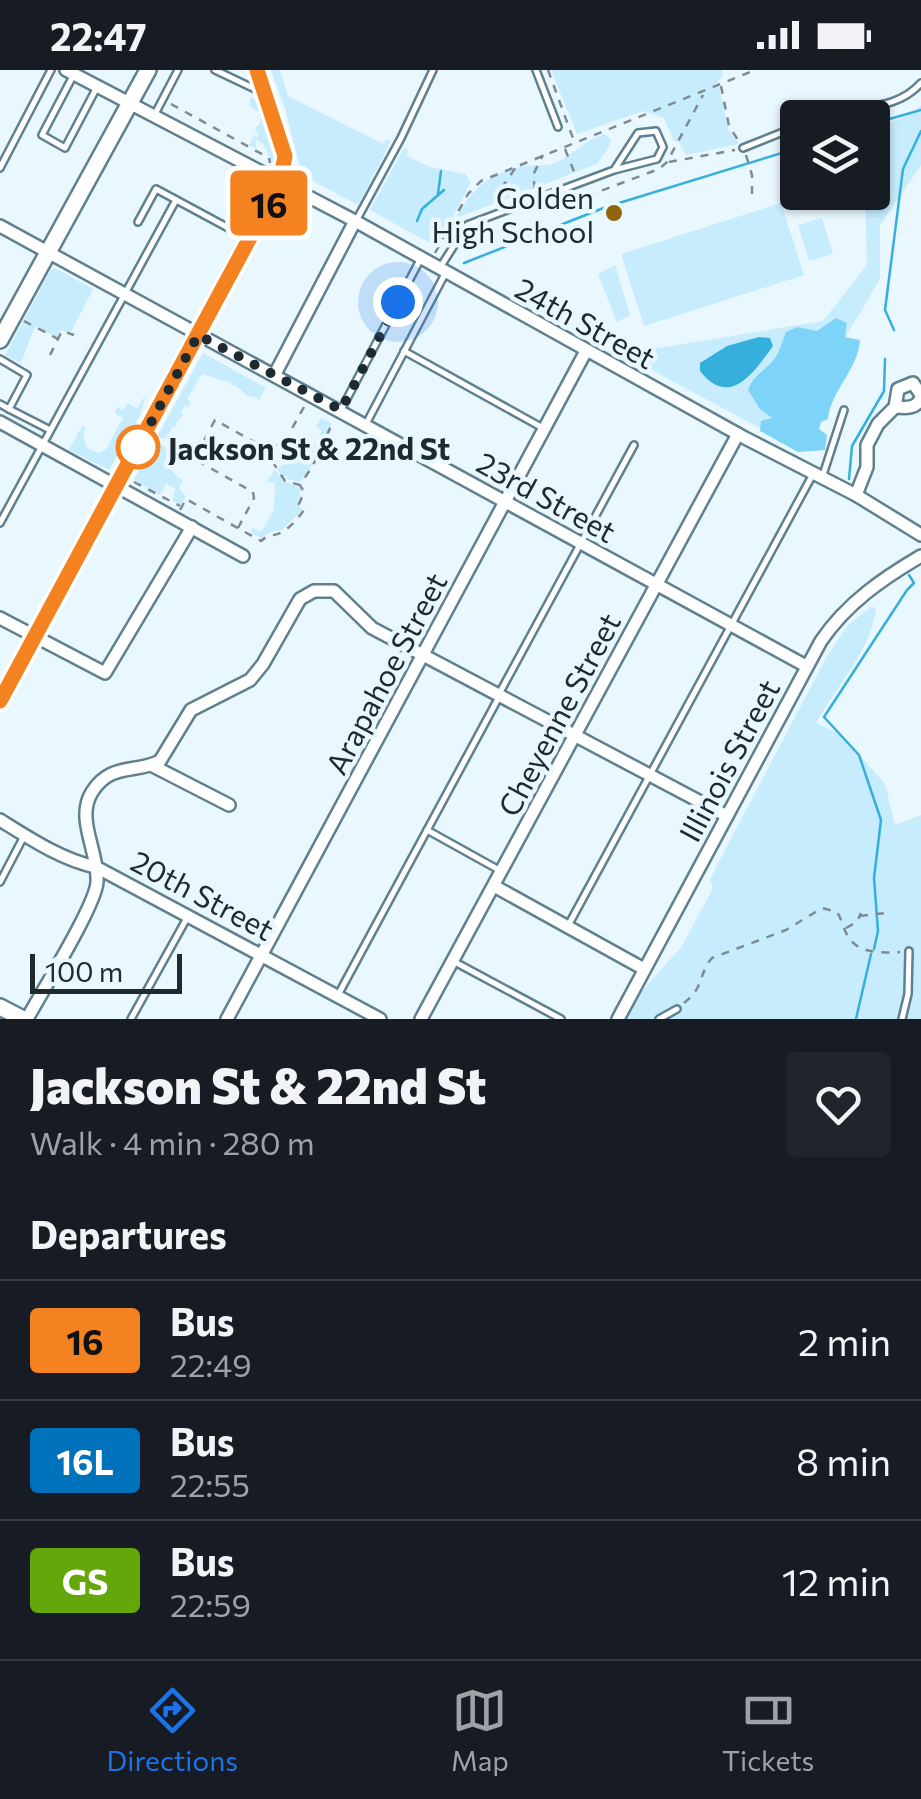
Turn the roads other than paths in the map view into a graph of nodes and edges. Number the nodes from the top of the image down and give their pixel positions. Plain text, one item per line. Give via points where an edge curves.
1 (50, 70) edge
2 (148, 70) edge
3 (178, 70) edge
4 (215, 70) edge
5 (225, 70) edge
6 (257, 70) edge
7 (432, 70) edge
8 (536, 70) edge
9 (70, 72) edge
10 (229, 78) junction
11 (921, 82) edge
12 (98, 87) junction
13 (266, 92) junction
14 (130, 104) junction
15 (890, 104) edge
16 (154, 117) junction
17 (558, 127) dead end
18 (780, 134) edge
19 (744, 150) road end
20 (0, 168) edge
21 (614, 170) junction
22 (277, 174) junction
23 (176, 200) junction
24 (138, 222) dead end
25 (355, 222) junction
26 (0, 226) edge
27 (250, 239) junction
28 (48, 252) junction
29 (428, 256) junction
30 (443, 270) junction
31 (124, 292) junction
32 (198, 335) junction
33 (0, 340) edge
34 (404, 351) junction
35 (586, 351) junction
36 (0, 359) edge
37 (275, 374) junction
38 (921, 396) edge
39 (0, 404) edge
40 (895, 407) junction
41 (9, 408) junction
42 (341, 410) junction
43 (844, 410) dead end
44 (0, 422) edge
45 (366, 424) junction
46 (545, 429) junction
47 (50, 430) junction
48 (738, 434) junction
49 (42, 445) junction
50 (634, 445) dead end
51 (818, 476) junction
52 (125, 484) junction
53 (856, 496) junction
54 (505, 502) junction
55 (0, 524) edge
56 (192, 527) junction
57 (921, 535) edge
58 (581, 544) junction
59 (242, 556) dead end
60 (921, 556) edge
61 (656, 584) junction
62 (0, 618) edge
63 (732, 626) junction
64 (34, 637) junction
65 (424, 654) junction
66 (806, 666) junction
67 (500, 694) junction
68 (0, 701) edge
69 (574, 735) junction
70 (152, 765) junction
71 (651, 775) junction
72 (229, 805) dead end
73 (727, 816) junction
74 (0, 820) edge
75 (427, 830) junction
76 (25, 836) junction
77 (96, 868) junction
78 (502, 871) junction
79 (0, 882) edge
80 (494, 886) junction
81 (188, 915) junction
82 (568, 926) junction
83 (909, 951) road end
84 (264, 954) junction
85 (453, 961) junction
86 (644, 969) junction
87 (338, 994) junction
88 (0, 1007) edge
89 (677, 1009) road end
90 (25, 1019) edge
91 (131, 1019) edge
92 (227, 1019) edge
93 (380, 1019) edge
94 (421, 1019) edge
95 (561, 1019) edge
96 (618, 1019) edge
97 (659, 1019) edge
98 (902, 1019) edge

1 - 20 lane
2 - 14 main road
3 - 16 lane
4 - 10 lane
5 - 10 lane
6 - 13 main road
7 - 25 lane
8 - 17 lane
9 - 12 street, 24th Street
9 - 12 lane via 42,135 65,148
10 - 13 lane
11 - 15 lane
12 - 14 street, 24th Street
13 - 22 main road via 285,156
14 - 16 street, 24th Street
14 - 28 main road
16 - 22 street, 24th Street
18 - 19 lane
21 - 21 lane via 657,159 663,147 656,131 638,133
21 - 30 lane via 467,225
22 - 25 street, 24th Street
22 - 27 main road
23 - 24 lane via 156,189
23 - 27 lane
23 - 31 lane
25 - 29 street, 24th Street
25 - 37 street
26 - 28 street, 23rd Street
27 - 32 main road
28 - 31 street, 23rd Street
28 - 33 main road
29 - 30 street, 24th Street
29 - 42 lane
30 - 34 lane
30 - 35 street, 24th Street
31 - 32 street, 23rd Street
31 - 47 lane
32 - 37 street, 23rd Street
32 - 52 main road
34 - 45 lane
34 - 46 lane
35 - 46 street, Arapahoe Street
35 - 48 street, 24th Street
36 - 41 lane via 26,375
37 - 42 street, 23rd Street
38 - 40 street via 909,408
38 - 40 street via 905,384
39 - 41 lane
40 - 53 street via 867,445
41 - 47 lane
42 - 45 street, 23rd Street
43 - 51 lane
44 - 49 street via 13,435
45 - 54 street, 23rd Street
46 - 54 street, Arapahoe Street
47 - 49 lane
48 - 51 street, 24th Street
48 - 61 street, Cheyenne Street
49 - 52 street
49 - 55 lane
50 - 58 lane
51 - 53 street, 24th Street
51 - 63 lane
52 - 56 street via 179,512
52 - 64 main road
53 - 57 street, 24th Street
54 - 58 street, 23rd Street
54 - 65 street, Arapahoe Street
56 - 59 street
56 - 64 street via 106,673
58 - 61 street, 23rd Street
58 - 67 lane
60 - 66 street, Illinois Street via 842,614
61 - 63 street, 23rd Street
61 - 69 street, Cheyenne Street
62 - 64 street
63 - 66 street, 23rd Street
63 - 71 lane
64 - 68 main road
65 - 67 street
65 - 70 street via 372,628 334,592 314,591 300,599 250,680 190,710
65 - 84 street, Arapahoe Street
66 - 73 street, Illinois Street
67 - 69 street
67 - 75 lane
69 - 71 street
69 - 78 street, Cheyenne Street
70 - 72 street
70 - 77 street via 113,772 92,791 86,818
71 - 73 street
71 - 82 lane
73 - 86 street, Illinois Street
74 - 76 street, 20th Street
75 - 78 lane
75 - 87 lane
76 - 77 street, 20th Street
76 - 79 lane
77 - 81 street, 20th Street
77 - 90 street via 96,893
78 - 80 street, Cheyenne Street
80 - 82 street
80 - 85 street, Cheyenne Street
81 - 84 street, 20th Street
81 - 91 lane
82 - 86 street
83 - 98 lane
84 - 87 street, 20th Street
84 - 92 street, Arapahoe Street
85 - 94 street, Cheyenne Street
85 - 95 lane
86 - 96 street, Illinois Street
87 - 93 street, 20th Street
88 - 90 main road
89 - 97 lane

